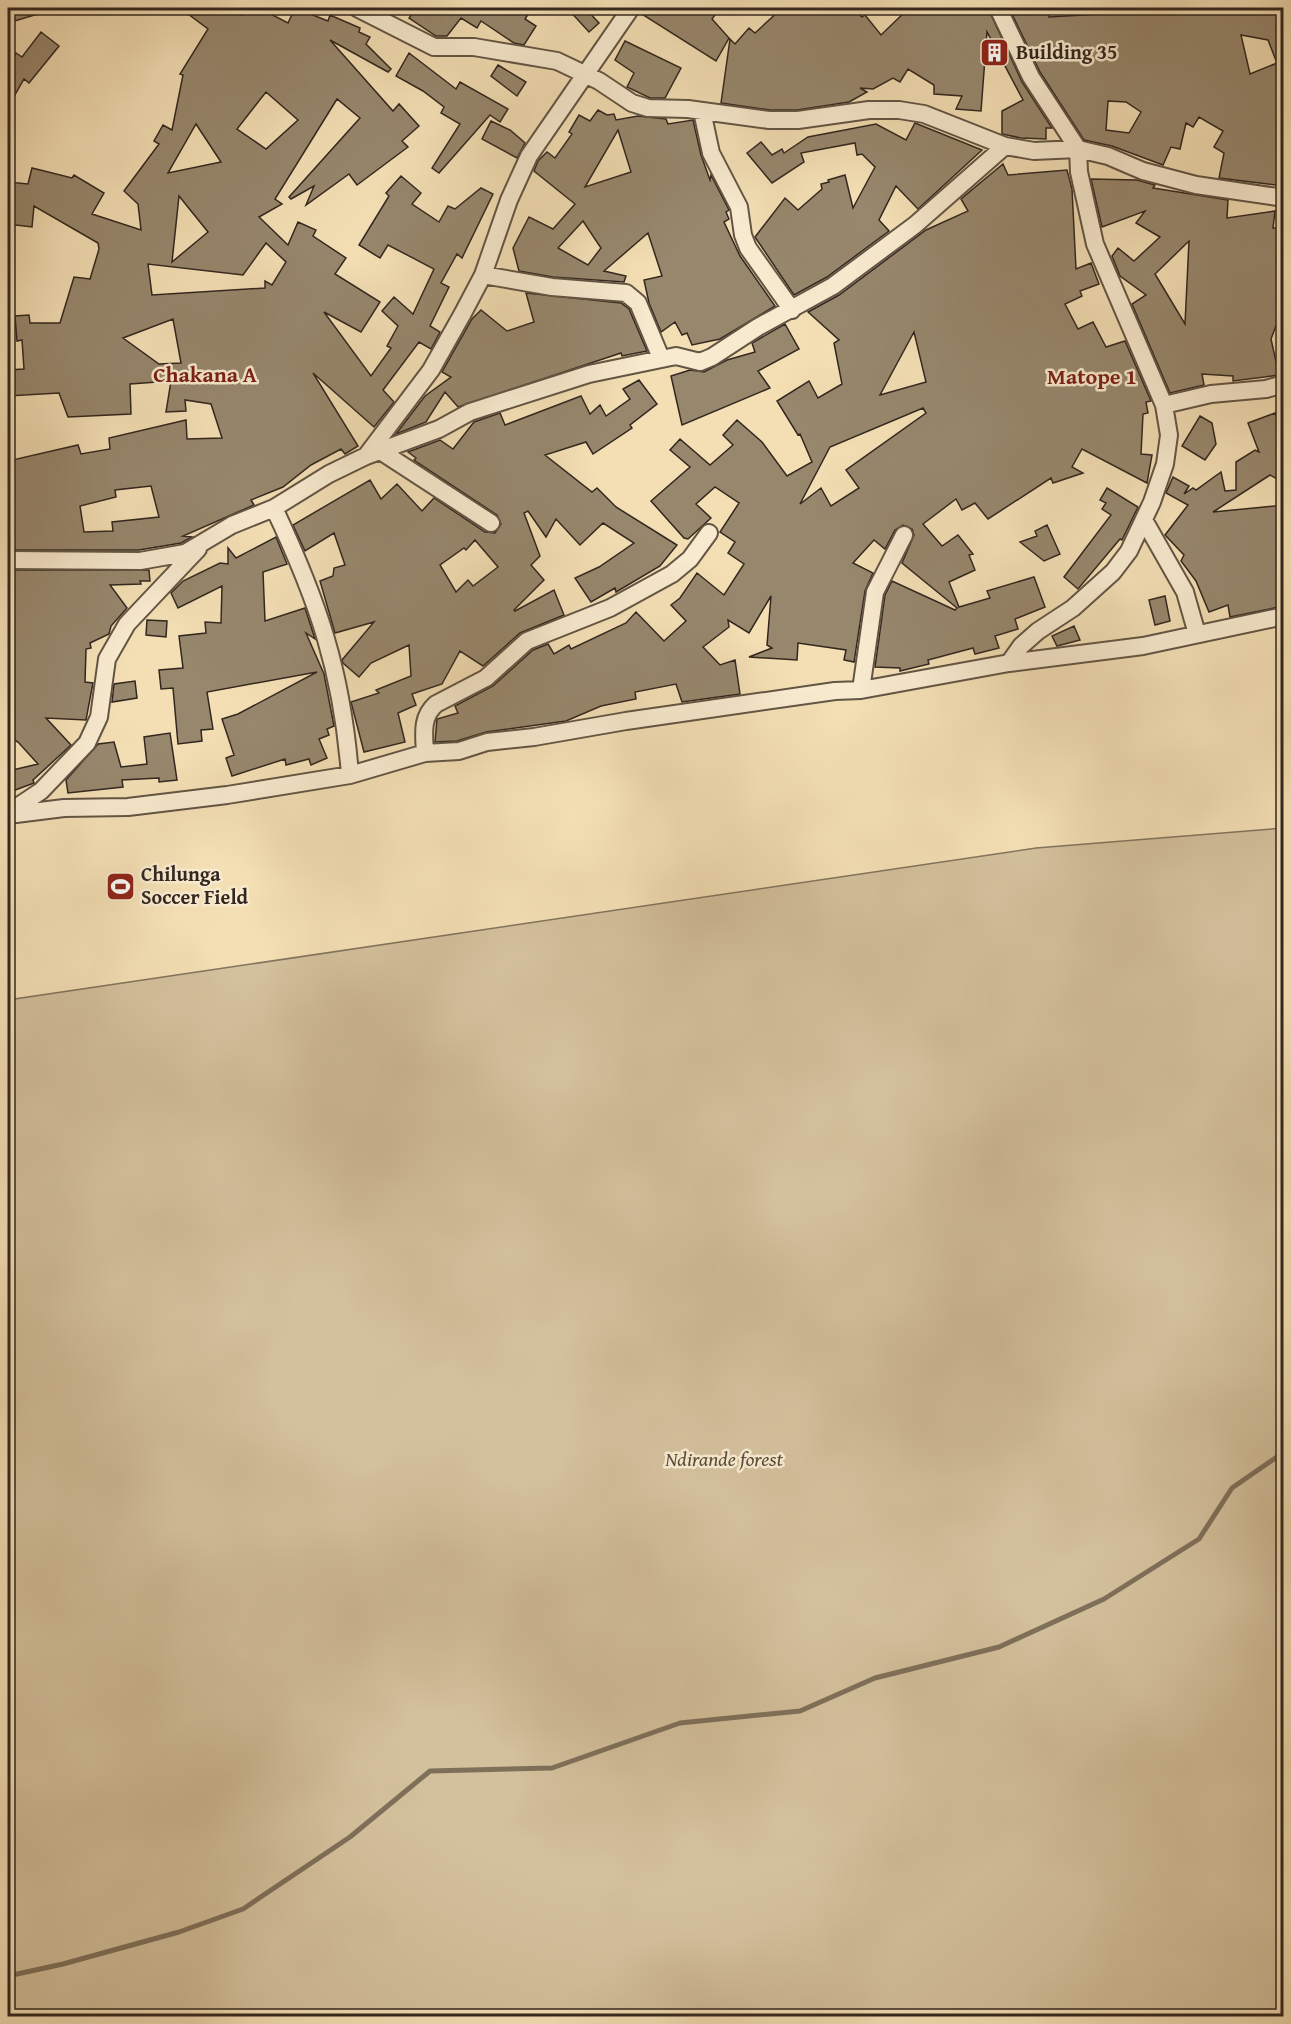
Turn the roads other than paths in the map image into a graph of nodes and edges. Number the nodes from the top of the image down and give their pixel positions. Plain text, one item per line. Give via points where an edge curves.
1 (357, 8) edge
2 (631, 8) edge
3 (998, 8) edge
4 (584, 73) junction
5 (702, 111) junction
6 (1005, 146) junction
7 (1078, 149) junction
8 (1284, 198) edge
9 (483, 275) junction
10 (792, 310) junction
11 (661, 358) junction
12 (1284, 384) edge
13 (1164, 405) junction
14 (374, 454) junction
15 (274, 508) junction
16 (1144, 520) junction
17 (490, 523) dead end
18 (709, 533) dead end
19 (904, 535) dead end
20 (203, 544) junction
21 (8, 560) edge
22 (1284, 616) edge
23 (1197, 634) junction
24 (1009, 663) junction
25 (861, 690) junction
26 (425, 753) junction
27 (350, 775) junction
28 (8, 814) edge

1 - 4 street via 434,47 474,47 527,55 557,61
2 - 4 street
3 - 7 street via 1031,77
4 - 5 street via 632,103 648,108
4 - 9 street via 529,156
5 - 6 street via 798,120 899,110 924,114
5 - 10 street via 711,153 739,207 748,248
6 - 7 street via 1034,151
6 - 10 street via 915,225 833,286
7 - 8 street via 1187,183
7 - 13 street via 1095,244
9 - 11 street via 626,293 638,303
9 - 14 street via 431,370
10 - 11 street via 700,362 676,356
11 - 14 street via 534,390 470,412 440,429
12 - 13 street
13 - 16 street via 1168,449
14 - 15 street via 328,474
14 - 17 street
15 - 20 street via 232,525
15 - 27 street via 321,618 345,719
16 - 23 street via 1185,592
16 - 24 street via 1113,572 1073,608 1038,631
18 - 26 street via 690,559 672,574 610,608 528,641 486,678 436,704 423,724
19 - 25 street via 875,592
20 - 21 street via 185,554 140,561
20 - 28 street via 127,624 107,659 99,717 87,743 41,791
22 - 23 street
23 - 24 street via 1143,646
24 - 25 street
25 - 26 street
26 - 27 street
27 - 28 street via 128,807

